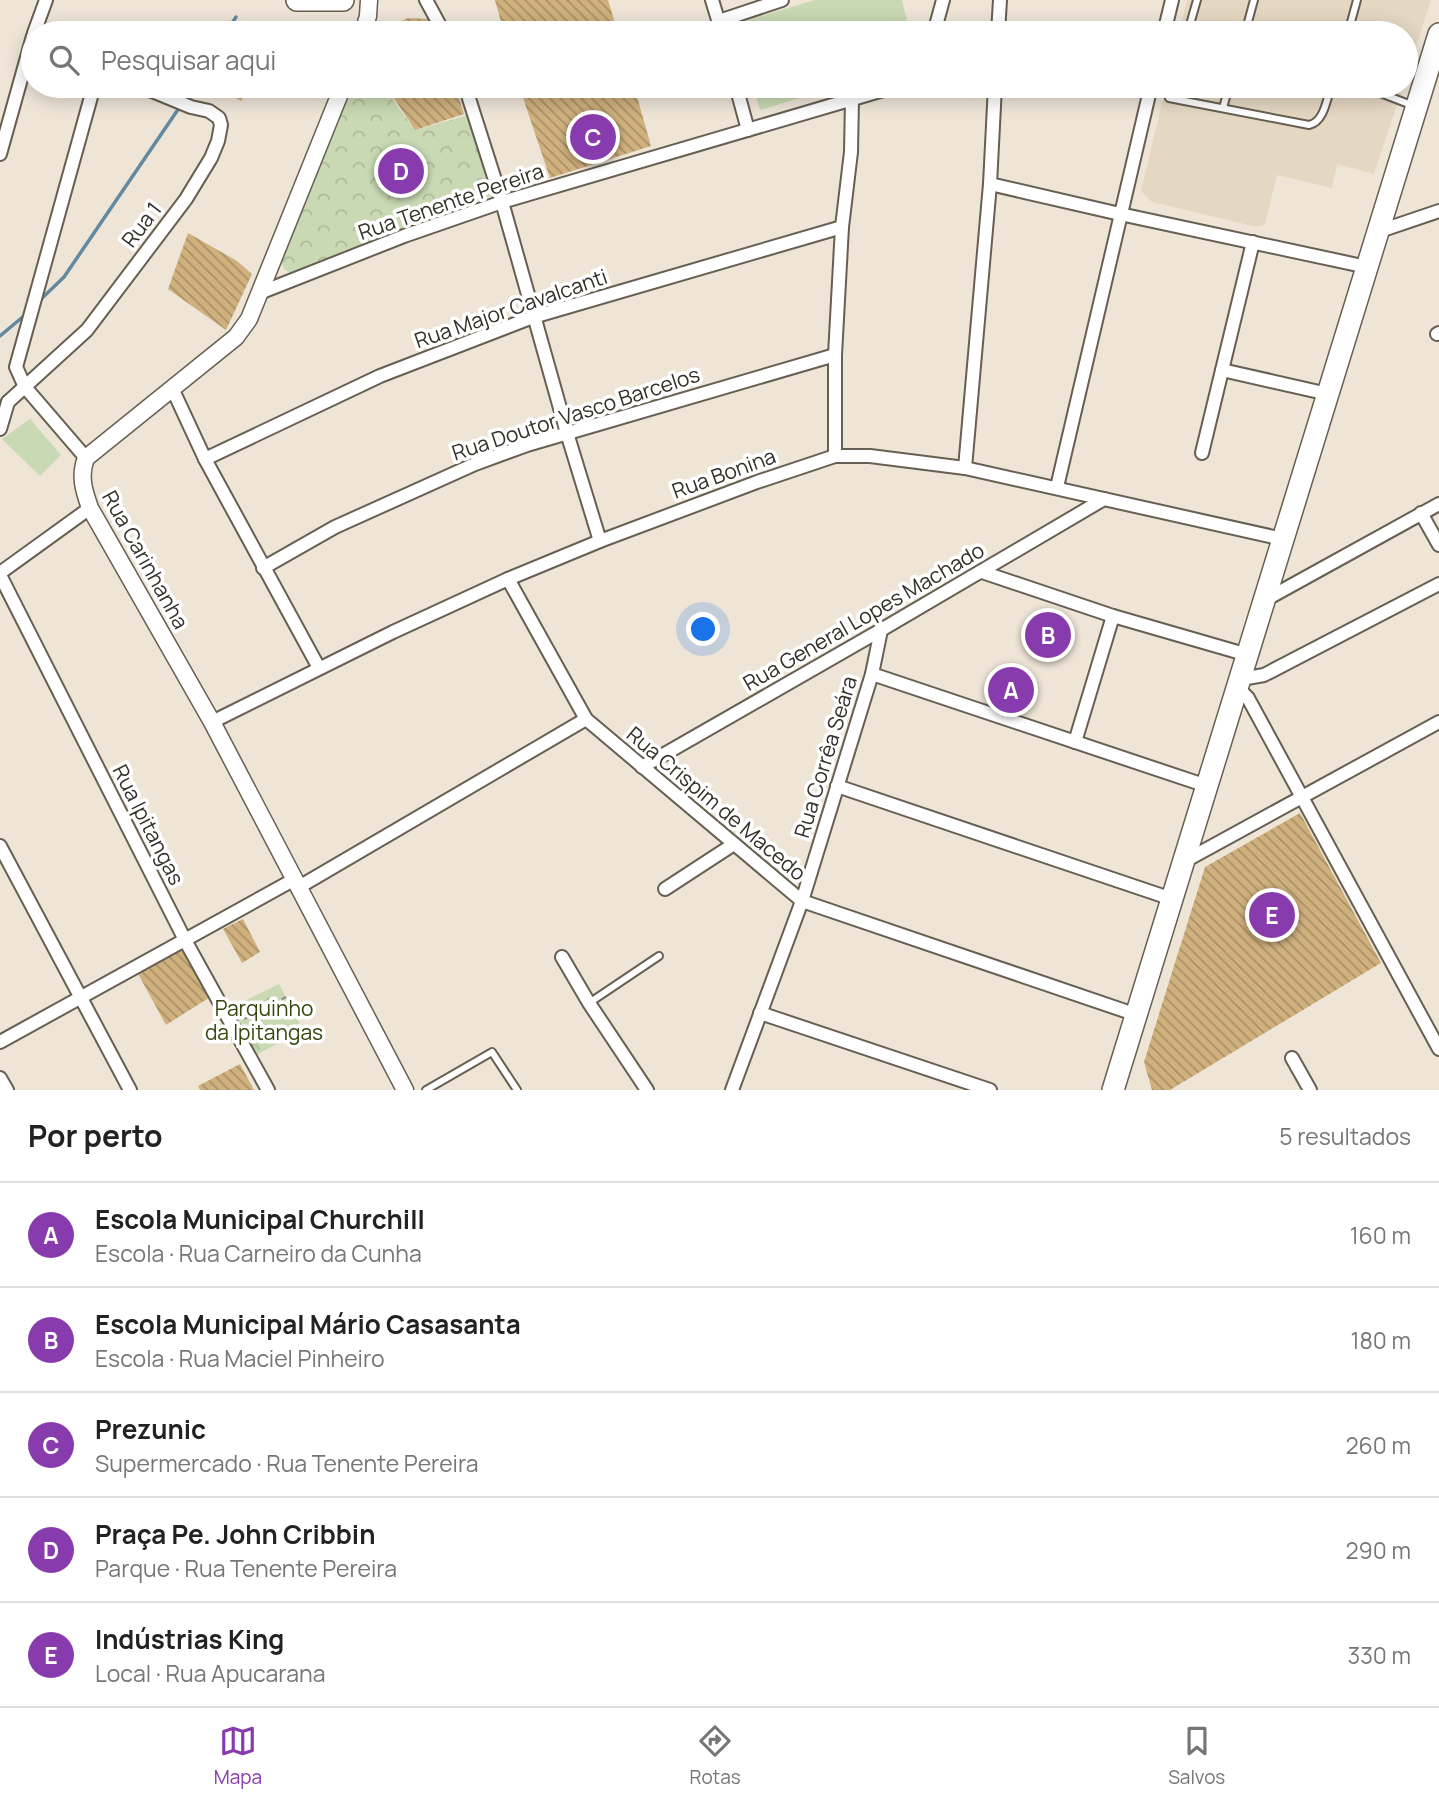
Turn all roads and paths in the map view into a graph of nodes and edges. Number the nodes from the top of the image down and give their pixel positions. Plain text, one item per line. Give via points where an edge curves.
1 (46, 0) edge
2 (297, 0) edge
3 (343, 0) edge
4 (369, 0) edge
5 (426, 0) edge
6 (712, 0) edge
7 (782, 0) edge
8 (943, 0) edge
9 (1000, 0) edge
10 (1172, 0) edge
11 (1197, 0) edge
12 (1254, 0) edge
13 (1357, 0) edge
14 (39, 21) edge
15 (367, 21) edge
16 (437, 21) edge
17 (718, 21) edge
18 (734, 21) edge
19 (937, 21) edge
20 (999, 21) edge
21 (1167, 21) edge
22 (1191, 21) dead end
23 (1248, 21) edge
24 (1351, 21) edge
25 (1439, 34) edge
26 (21, 81) edge
27 (91, 98) edge
28 (170, 98) edge
29 (338, 98) edge
30 (470, 98) edge
31 (739, 98) edge
32 (855, 98) edge
33 (994, 98) edge
34 (1148, 98) edge
35 (1169, 98) dead end
36 (1226, 98) edge
37 (1327, 98) edge
38 (1393, 98) edge
39 (852, 99) junction
40 (1416, 107) junction
41 (1223, 108) junction
42 (748, 130) junction
43 (0, 154) edge
44 (990, 184) junction
45 (502, 202) junction
46 (1439, 211) edge
47 (1119, 214) junction
48 (842, 228) junction
49 (1377, 232) junction
50 (1253, 243) junction
51 (1367, 267) junction
52 (262, 292) junction
53 (533, 317) junction
54 (835, 355) junction
55 (1222, 370) junction
56 (25, 387) junction
57 (172, 388) junction
58 (1328, 394) junction
59 (4, 397) edge
60 (0, 429) edge
61 (567, 433) junction
62 (1202, 453) dead end
63 (835, 456) junction
64 (86, 458) junction
65 (205, 459) junction
66 (965, 468) junction
67 (1057, 487) junction
68 (1104, 499) junction
69 (1439, 504) edge
70 (90, 508) junction
71 (1421, 513) junction
72 (1283, 539) junction
73 (600, 541) junction
74 (1439, 545) edge
75 (263, 568) junction
76 (982, 572) junction
77 (0, 574) edge
78 (508, 579) junction
79 (1439, 584) edge
80 (1265, 600) junction
81 (1113, 616) junction
82 (881, 630) junction
83 (1248, 655) junction
84 (319, 667) junction
85 (872, 674) junction
86 (1240, 684) junction
87 (586, 719) junction
88 (212, 722) junction
89 (1439, 722) edge
90 (1075, 743) junction
91 (642, 767) junction
92 (837, 786) junction
93 (1207, 786) junction
94 (1302, 797) junction
95 (734, 844) junction
96 (0, 846) edge
97 (1184, 861) junction
98 (297, 883) junction
99 (665, 889) dead end
100 (1172, 899) junction
101 (802, 901) junction
102 (184, 940) junction
103 (659, 956) dead end
104 (562, 957) dead end
105 (286, 997) dead end
106 (79, 998) junction
107 (589, 1003) junction
108 (760, 1013) junction
109 (1136, 1015) junction
110 (232, 1025) junction
111 (0, 1042) edge
112 (1439, 1049) edge
113 (1292, 1058) dead end
114 (0, 1078) edge
115 (7, 1090) edge
116 (130, 1090) edge
117 (268, 1090) edge
118 (405, 1090) edge
119 (426, 1090) edge
120 (517, 1090) edge
121 (647, 1090) edge
122 (732, 1090) edge
123 (990, 1090) edge
124 (1113, 1090) edge
125 (1310, 1090) edge

1 - 14 street
2 - 3 main road
4 - 15 street
5 - 16 street
6 - 17 street
7 - 18 street
8 - 19 street
9 - 20 street
10 - 21 street
11 - 22 lane
12 - 23 lane
13 - 24 lane
25 - 40 main road
26 - 43 street
27 - 56 street via 16,368
28 - 56 street, Rua 1 via 219,118 218,141 203,174 88,330
29 - 52 street
30 - 45 street
31 - 42 street
32 - 39 street, Rua Tenente Pereira
33 - 44 street
34 - 47 street
35 - 41 lane
36 - 41 lane
37 - 41 lane via 1320,118 1309,125
38 - 40 lane
39 - 42 street, Rua Tenente Pereira
39 - 48 street
40 - 49 main road
42 - 45 street, Rua Tenente Pereira
44 - 47 street
44 - 66 street
45 - 52 street, Rua Tenente Pereira
45 - 53 street
46 - 49 street
47 - 50 street
47 - 67 street
48 - 53 street, Rua Major Cavalcanti
48 - 54 street
49 - 51 main road
50 - 51 street
50 - 55 street
51 - 58 main road
52 - 57 street via 236,337
53 - 61 street
53 - 65 street, Rua Major Cavalcanti via 380,376
54 - 61 street, Rua Doutor Vasco Barcelos
54 - 63 street
55 - 58 street
55 - 62 street
56 - 59 street, Rua 1
56 - 64 street
57 - 64 street
57 - 65 street
58 - 72 main road
59 - 60 street
61 - 73 street
61 - 75 street, Rua Doutor Vasco Barcelos via 443,477 335,527
63 - 66 street, Rua Bonina
63 - 73 street, Rua Bonina
64 - 70 street, Rua Carinhanha via 82,482
65 - 75 street
66 - 67 street, Rua Bonina
67 - 68 street, Rua Bonina
68 - 72 street, Rua Bonina
68 - 76 street, Rua General Lopes Machado
69 - 71 street
70 - 77 street
70 - 88 street, Rua Carinhanha
71 - 74 street
71 - 80 street
72 - 80 main road
73 - 78 street, Rua Bonina
75 - 84 street
76 - 81 street
76 - 82 street, Rua General Lopes Machado
77 - 102 street, Rua Ipitangas
78 - 84 street, Rua Bonina
78 - 87 street, Rua Crispim de Macedo
79 - 86 street
80 - 83 main road
81 - 83 street
81 - 90 street
82 - 85 street, Rua Corrêa Seára
82 - 91 street, Rua General Lopes Machado
83 - 86 main road
84 - 88 street, Rua Bonina
85 - 90 street
85 - 92 street, Rua Corrêa Seára
86 - 93 main road
86 - 94 street
87 - 91 street, Rua Crispim de Macedo
87 - 98 street
88 - 98 street, Rua Carinhanha
89 - 94 street
90 - 93 street
91 - 95 street, Rua Crispim de Macedo
92 - 100 street
92 - 101 street, Rua Corrêa Seára
93 - 97 main road
94 - 97 street
94 - 112 street
95 - 99 street
95 - 101 street, Rua Crispim de Macedo
96 - 106 street
97 - 100 main road
98 - 102 street
98 - 118 street, Rua Carinhanha
100 - 109 main road
101 - 108 street, Rua Corrêa Seára
101 - 109 street, Rua Crispim de Macedo
102 - 106 street
102 - 110 street, Rua Ipitangas
103 - 107 lane
104 - 107 street
105 - 110 path
106 - 111 street
106 - 116 street
107 - 121 street
108 - 122 street, Rua Corrêa Seára
108 - 123 street
109 - 124 main road
110 - 117 street, Rua Ipitangas
113 - 125 street
114 - 115 street
119 - 120 lane via 492,1052

